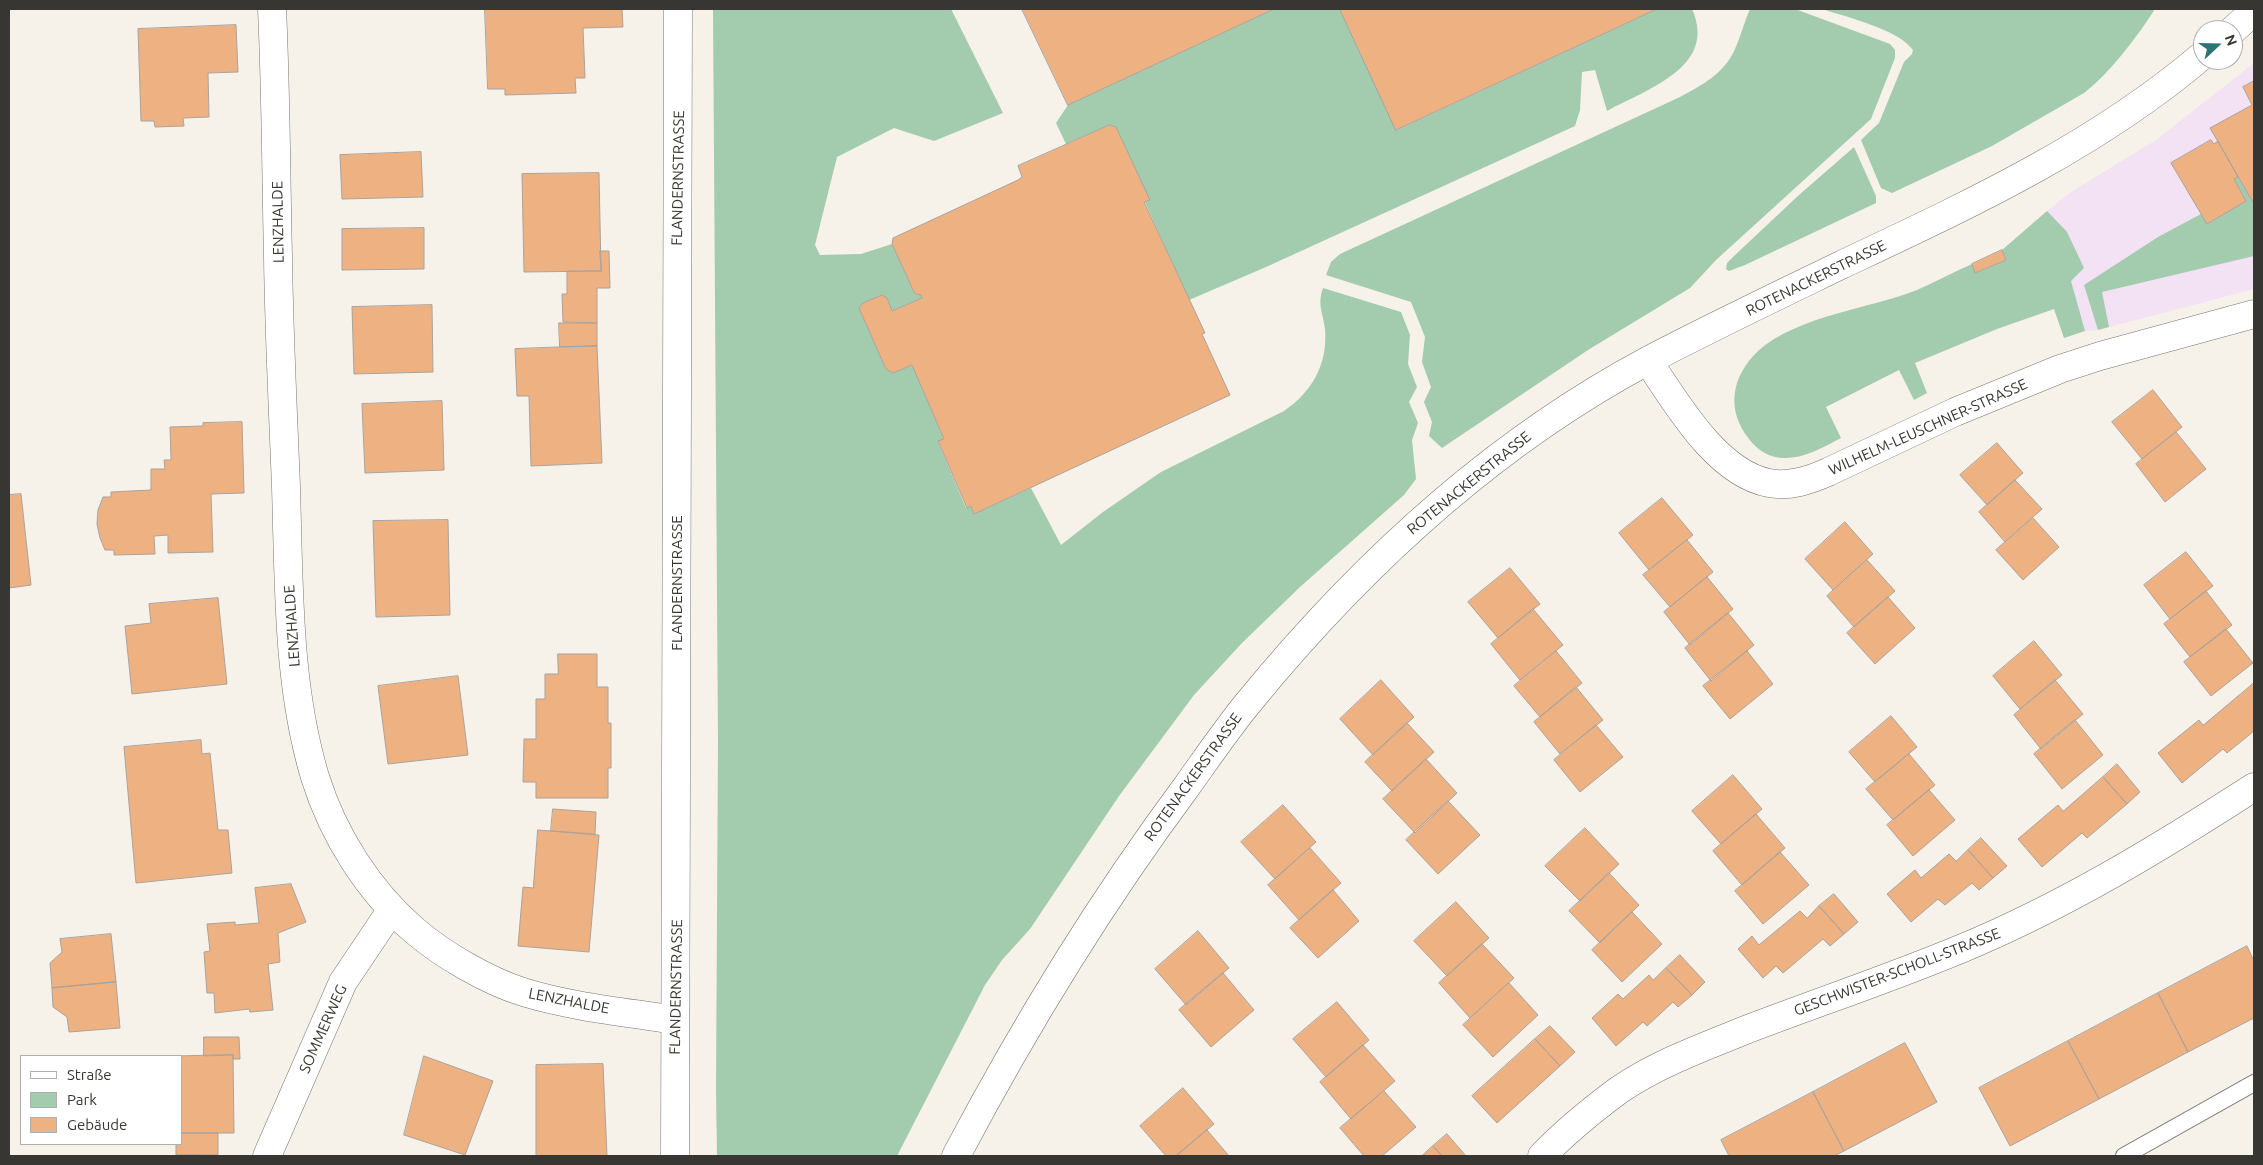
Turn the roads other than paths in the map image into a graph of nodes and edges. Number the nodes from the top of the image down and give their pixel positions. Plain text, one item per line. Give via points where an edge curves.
1 (272, 9) edge
2 (678, 9) edge
3 (2251, 9) edge
4 (2254, 12) edge
5 (2243, 21) edge
6 (2193, 63) edge
7 (2254, 314) edge
8 (1648, 361) junction
9 (2254, 787) edge
10 (392, 909) junction
11 (676, 1020) junction
12 (2254, 1083) edge
13 (267, 1156) edge
14 (676, 1156) edge
15 (956, 1156) edge
16 (1542, 1156) edge
17 (2124, 1156) edge

1 - 10 street, LENZHALDE via 289,592 302,724 315,778 331,818 366,879
2 - 11 street, FLANDERNSTRASSE
3 - 4 street
4 - 5 street
6 - 8 street, ROTENACKERSTRASSE via 2121,117 2029,173
7 - 8 street, WILHELM-LEUSCHNER-STRASSE via 2060,369 1954,412 1828,472 1790,484 1753,478 1720,455 1700,436
8 - 15 street, ROTENACKERSTRASSE via 1562,412 1449,495 1387,550 1296,647 1245,707 1157,825 1079,941
9 - 16 street, GESCHWISTER-SCHOLL-STRASSE via 2120,870 2010,928 1659,1067 1620,1090
10 - 11 street, LENZHALDE via 444,952 519,991 555,1001
10 - 13 street, SOMMERWEG via 343,982
11 - 14 street, FLANDERNSTRASSE
12 - 17 lane

